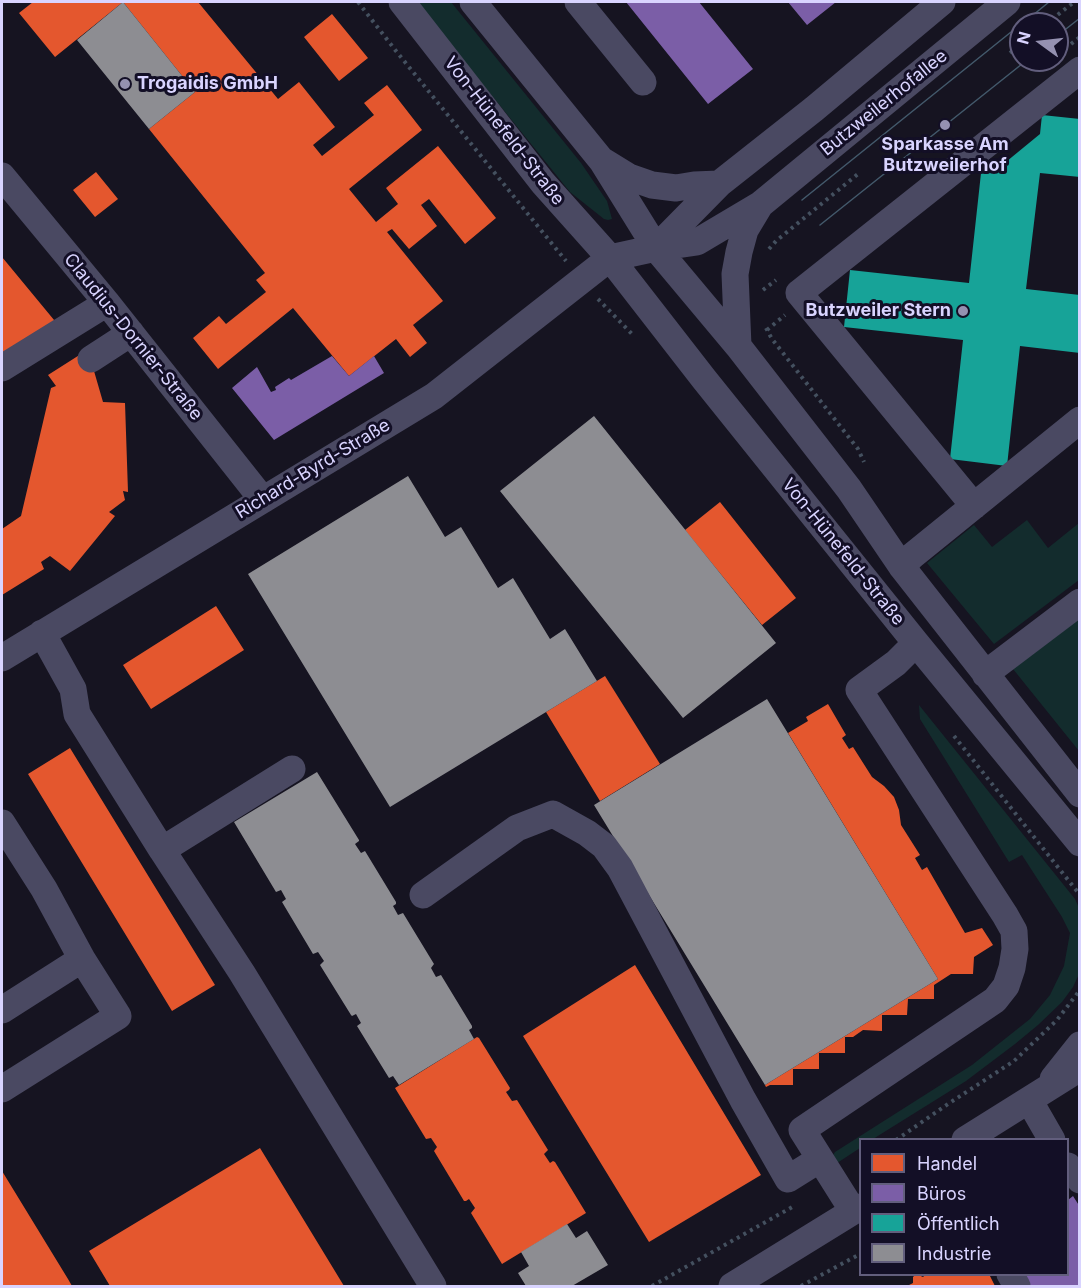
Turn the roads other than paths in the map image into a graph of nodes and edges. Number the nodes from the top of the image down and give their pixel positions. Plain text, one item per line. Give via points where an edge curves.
1 (402, 2) edge
2 (473, 2) edge
3 (578, 2) edge
4 (942, 2) edge
5 (1006, 2) edge
6 (1080, 70) edge
7 (643, 82) dead end
8 (602, 161) junction
9 (2, 176) edge
10 (719, 184) junction
11 (761, 204) junction
12 (656, 248) junction
13 (610, 258) junction
14 (107, 303) junction
15 (130, 333) junction
16 (738, 346) junction
17 (91, 359) dead end
18 (2, 368) edge
19 (1080, 420) edge
20 (263, 500) junction
21 (974, 506) junction
22 (902, 567) junction
23 (1080, 602) edge
24 (42, 633) junction
25 (916, 643) junction
26 (2, 658) edge
27 (985, 674) junction
28 (292, 769) dead end
29 (1080, 794) edge
30 (1043, 798) junction
31 (6, 837) edge
32 (1080, 843) edge
33 (162, 850) junction
34 (1080, 855) edge
35 (423, 895) dead end
36 (82, 959) junction
37 (2, 1010) edge
38 (1079, 1064) edge
39 (2, 1089) edge
40 (1033, 1097) junction
41 (968, 1138) edge
42 (1051, 1138) edge
43 (820, 1159) junction
44 (1069, 1167) edge
45 (1080, 1180) edge
46 (857, 1209) edge
47 (434, 1287) edge
48 (732, 1287) edge

1 - 13 street, Von-Hünefeld-Straße via 543,183
2 - 8 street, Von-Hünefeld-Straße
3 - 7 street
4 - 10 street
5 - 11 street, Butzweilerhofallee
6 - 21 street via 798,293
8 - 10 street via 652,185 676,188
8 - 12 street, Von-Hünefeld-Straße
9 - 14 street, Claudius-Dornier-Straße
10 - 12 street
11 - 12 street, Butzweilerhofallee via 697,242
11 - 16 street, Butzweilerhofallee via 745,230 735,274
12 - 13 street
12 - 16 street, Von-Hünefeld-Straße
13 - 20 street, Richard-Byrd-Straße via 434,396
13 - 25 street, Von-Hünefeld-Straße
14 - 15 street, Claudius-Dornier-Straße
14 - 18 street
15 - 17 street
15 - 20 street, Claudius-Dornier-Straße
16 - 22 street, Von-Hünefeld-Straße via 849,489
19 - 21 street
20 - 24 street, Richard-Byrd-Straße
21 - 22 street
22 - 27 street, Von-Hünefeld-Straße
23 - 27 street
24 - 26 street, Richard-Byrd-Straße
24 - 33 street via 73,688 77,714
25 - 30 street, Von-Hünefeld-Straße
25 - 43 street via 859,690 1014,931 1012,968 1006,986 995,1000 802,1130
27 - 29 street, Von-Hünefeld-Straße
28 - 33 street
30 - 32 street, Von-Hünefeld-Straße
30 - 34 street
31 - 36 street via 44,889
33 - 47 street
35 - 43 street via 517,828 553,814 587,833 604,846 620,868 788,1179
36 - 37 street
36 - 39 street via 118,1016
38 - 40 street
40 - 41 street
40 - 42 street
43 - 46 street
44 - 45 street
46 - 48 street

